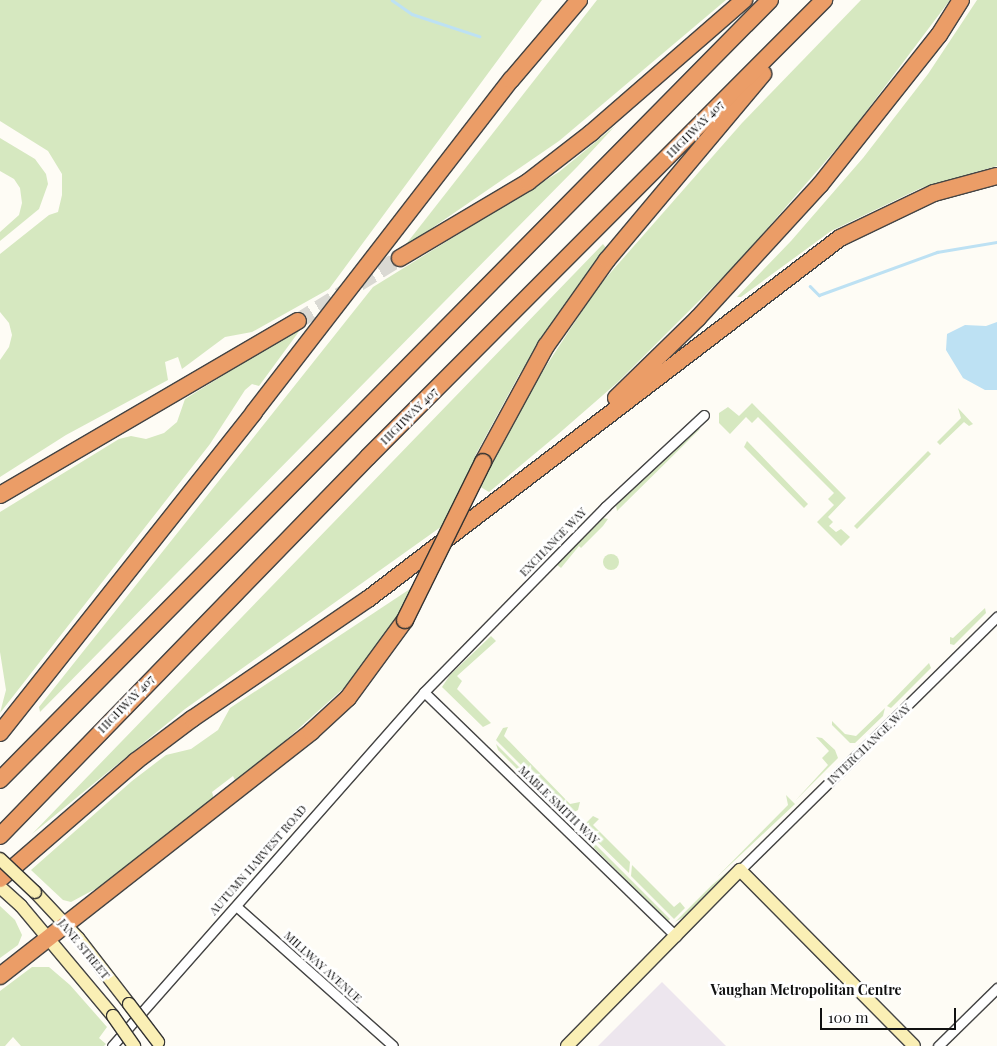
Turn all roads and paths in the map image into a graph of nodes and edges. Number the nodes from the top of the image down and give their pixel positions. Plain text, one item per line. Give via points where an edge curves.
1 (565, 0) edge
2 (579, 0) edge
3 (744, 0) edge
4 (770, 0) edge
5 (824, 0) edge
6 (961, 0) edge
7 (511, 80) junction
8 (997, 176) edge
9 (400, 258) tunnel mouth
10 (298, 321) tunnel mouth
11 (704, 415) dead end
12 (583, 432) junction
13 (0, 495) edge
14 (997, 617) edge
15 (424, 692) junction
16 (0, 733) edge
17 (0, 780) edge
18 (0, 836) edge
19 (0, 859) edge
20 (740, 870) junction
21 (0, 879) edge
22 (0, 887) edge
23 (236, 906) junction
24 (64, 923) junction
25 (676, 936) junction
26 (48, 937) junction
27 (0, 976) edge
28 (997, 988) edge
29 (159, 1044) edge
30 (112, 1046) edge
31 (134, 1046) edge
32 (393, 1046) edge
33 (567, 1046) edge
34 (914, 1046) edge
35 (938, 1046) edge

1 - 7 highway
2 - 7 highway
3 - 9 highway via 591,133 528,182
4 - 17 highway
5 - 18 highway, HIGHWAY 407 via 368,457
5 - 24 highway, bridge via 607,260 546,346 483,462 405,620 348,698 311,732
6 - 12 highway via 939,35 820,185 712,304
7 - 16 highway
8 - 12 highway via 934,192 840,238
10 - 13 highway
11 - 15 street, EXCHANGE WAY via 605,507
12 - 21 highway via 486,511 368,599 136,761
14 - 20 street, INTERCHANGE WAY
15 - 23 street, AUTUMN HARVEST ROAD
15 - 25 street, MABLE SMITH WAY
19 - 24 street, JANE STREET, bridge
20 - 25 street, INTERCHANGE WAY
20 - 34 street
22 - 26 street, JANE STREET
23 - 30 street, AUTUMN HARVEST ROAD
23 - 32 street, MILLWAY AVENUE
24 - 26 highway
24 - 29 street, JANE STREET, bridge
25 - 33 street, INTERCHANGE WAY
26 - 27 highway
26 - 31 street, JANE STREET, bridge
28 - 35 street

